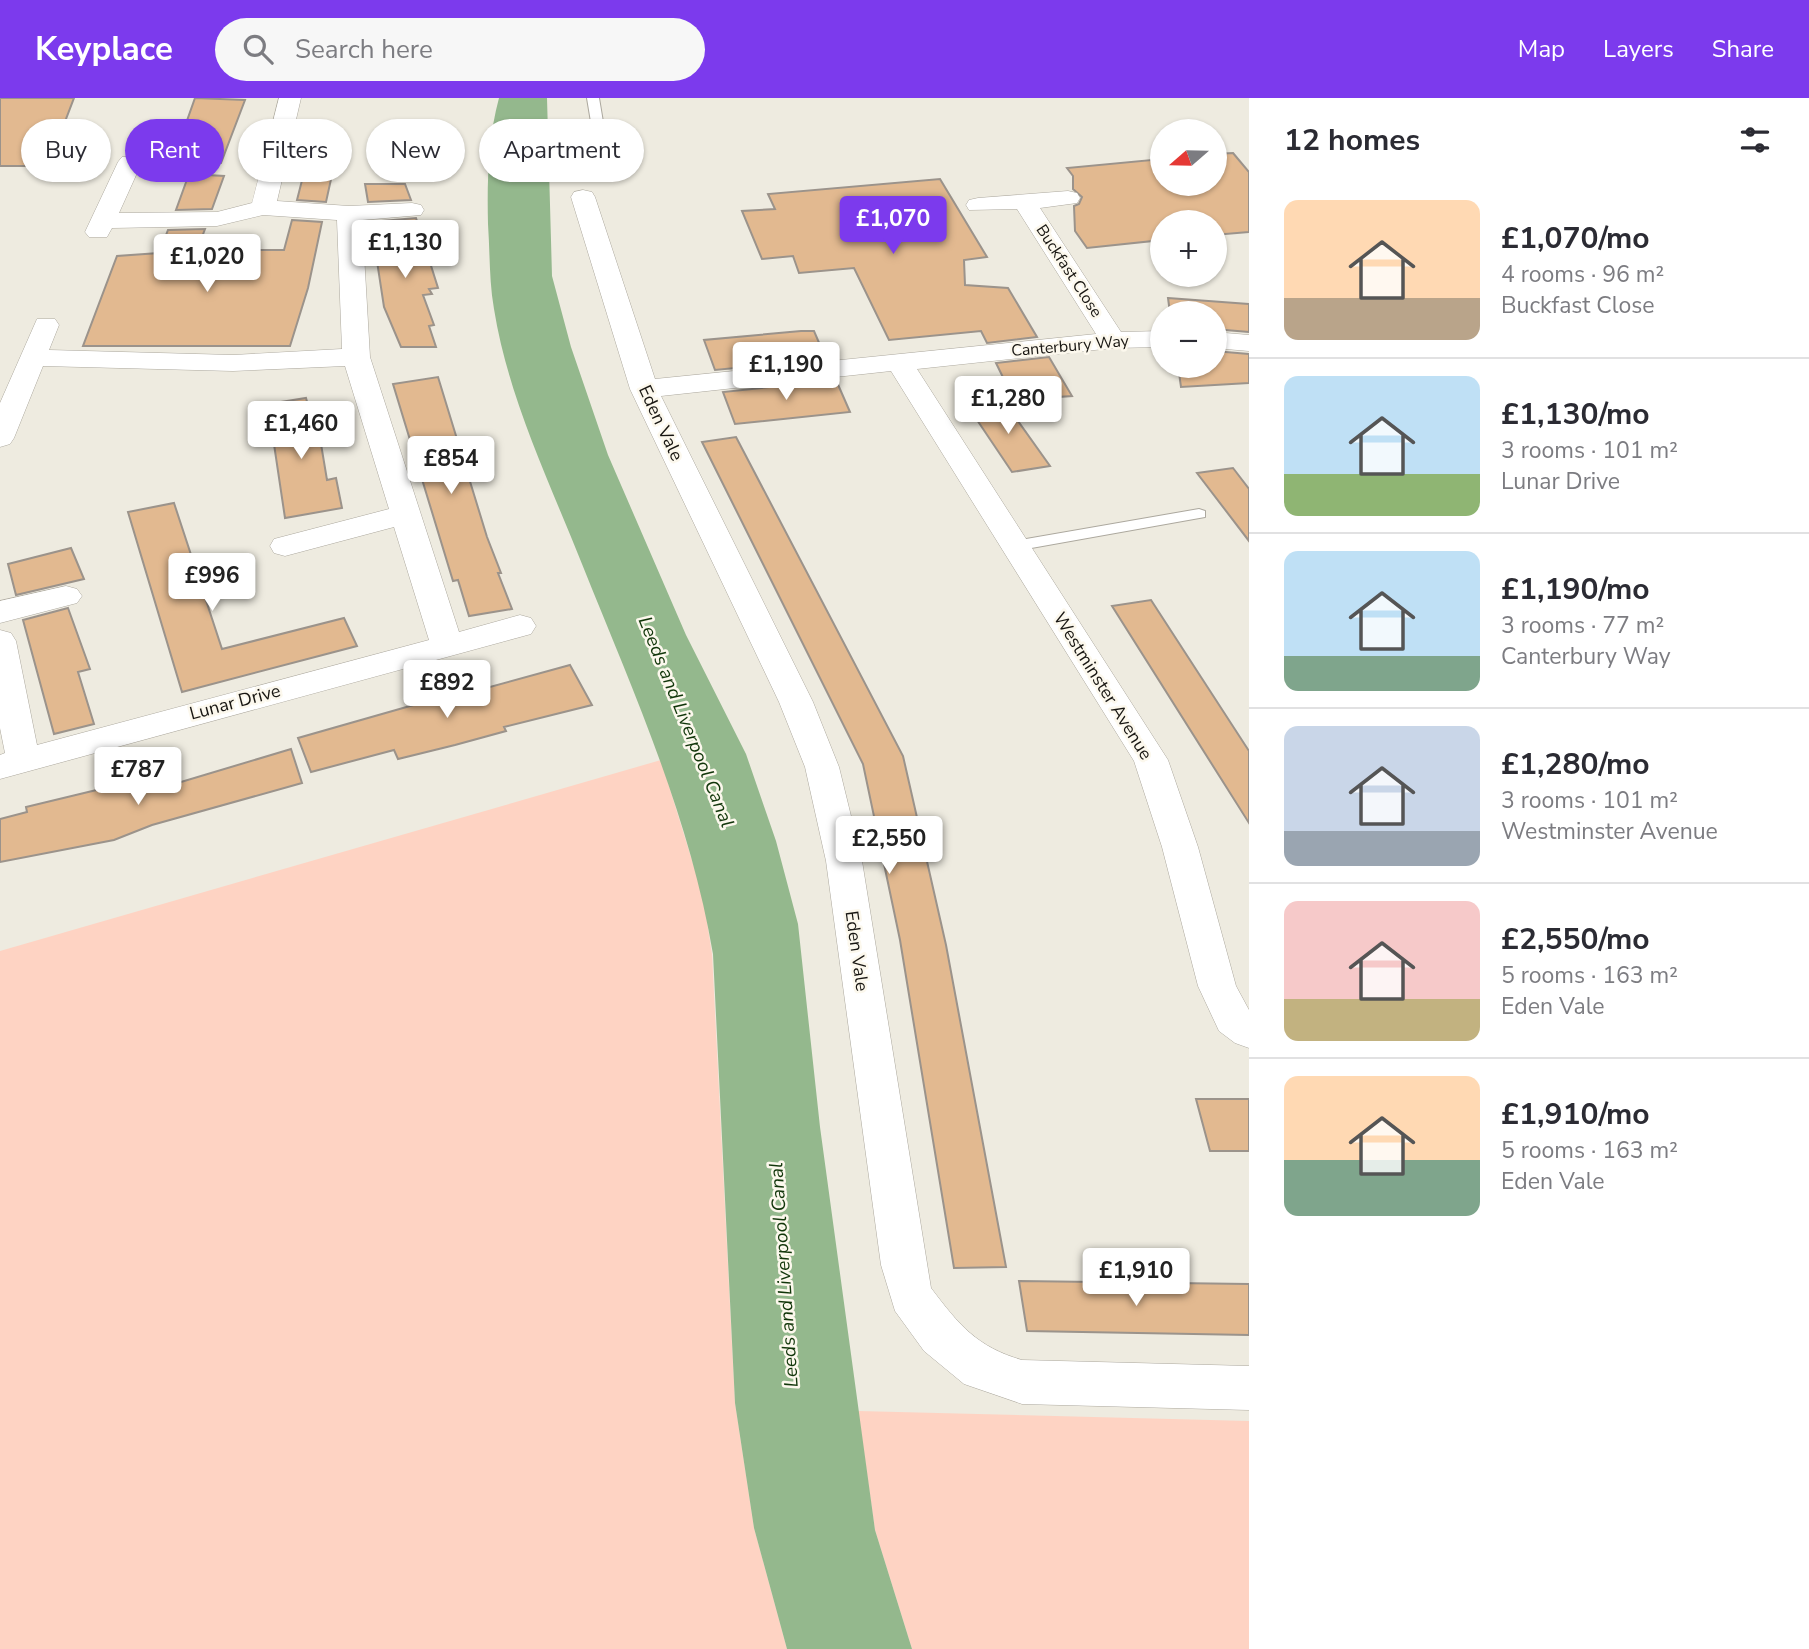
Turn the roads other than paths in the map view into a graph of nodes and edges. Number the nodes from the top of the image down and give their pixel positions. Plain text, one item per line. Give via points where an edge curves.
1 (290, 98) edge
2 (593, 98) edge
3 (596, 119) edge
4 (125, 173) edge
5 (583, 197) dead end
6 (1068, 198) dead end
7 (1025, 203) junction
8 (978, 205) dead end
9 (263, 208) junction
10 (412, 210) dead end
11 (349, 213) junction
12 (46, 325) dead end
13 (1150, 339) edge
14 (1113, 340) junction
15 (1227, 341) edge
16 (1249, 343) edge
17 (356, 357) junction
18 (32, 358) junction
19 (900, 363) junction
20 (644, 389) junction
21 (0, 438) edge
22 (406, 514) junction
23 (1199, 514) dead end
24 (285, 546) dead end
25 (1014, 546) junction
26 (66, 596) dead end
27 (0, 612) edge
28 (520, 625) dead end
29 (0, 640) edge
30 (447, 645) junction
31 (12, 763) edge
32 (1249, 1032) edge
33 (1249, 1388) edge

1 - 9 street
2 - 3 lane
4 - 9 street via 100,227 217,219
5 - 20 street, Eden Vale
6 - 7 street, Buckfast Close
7 - 8 street, Buckfast Close
7 - 14 street, Buckfast Close
9 - 11 street
10 - 11 street
11 - 17 street
12 - 18 street
13 - 14 street, Canterbury Way
14 - 19 street, Canterbury Way
15 - 16 street
17 - 18 street via 233,362
17 - 22 street
18 - 21 street
19 - 20 street, Canterbury Way
19 - 25 street, Westminster Avenue
20 - 33 street, Eden Vale via 796,702 833,802 902,1265 911,1297 940,1336 980,1369 1022,1382
22 - 24 street
22 - 30 street
23 - 25 lane
25 - 32 street, Westminster Avenue via 1151,760 1181,847 1217,986 1233,1020
26 - 27 street
28 - 30 street, Lunar Drive
29 - 31 street, Lunar Drive
30 - 31 street, Lunar Drive

